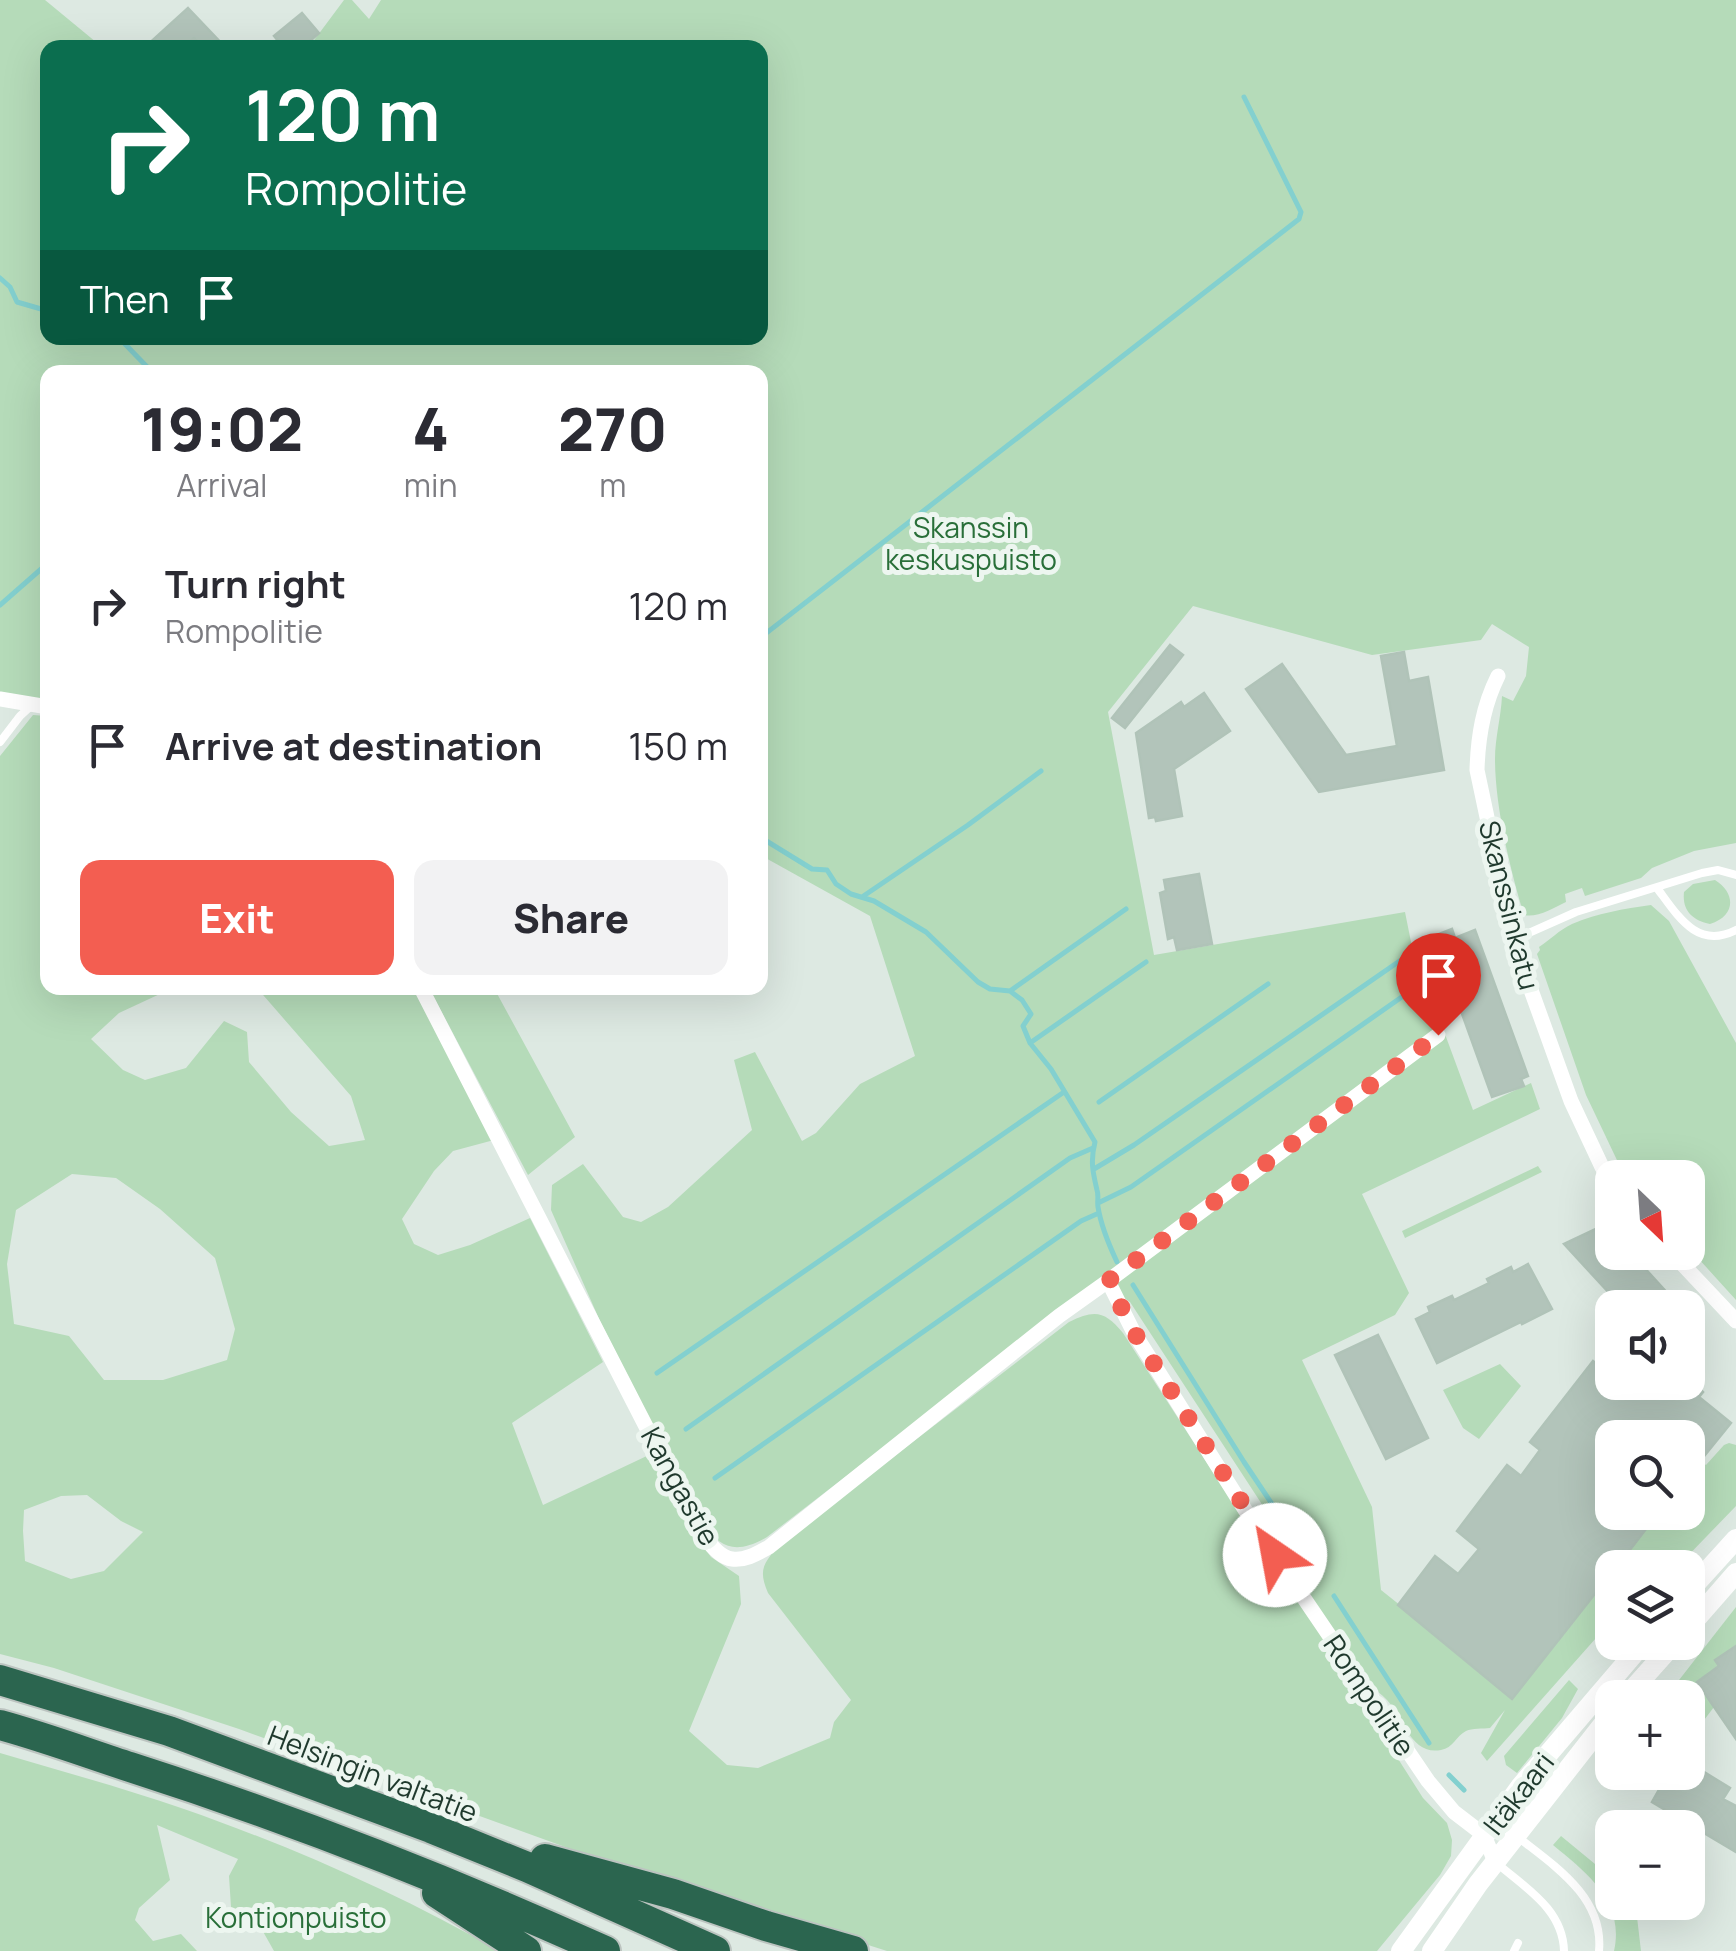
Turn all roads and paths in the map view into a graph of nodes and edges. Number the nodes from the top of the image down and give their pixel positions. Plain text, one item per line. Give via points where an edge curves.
1 (1498, 676) dead end
2 (0, 698) edge
3 (40, 706) edge
4 (0, 742) edge
5 (1736, 875) edge
6 (1656, 888) junction
7 (1736, 930) edge
8 (1513, 940) junction
9 (426, 995) edge
10 (1438, 1035) dead end
11 (1599, 1160) edge
12 (1689, 1270) edge
13 (1108, 1281) junction
14 (1736, 1321) edge
15 (1736, 1539) edge
16 (1705, 1573) edge
17 (1736, 1573) edge
18 (1705, 1609) edge
19 (1629, 1660) edge
20 (1659, 1660) edge
21 (0, 1680) edge
22 (1641, 1680) edge
23 (0, 1725) edge
24 (1595, 1734) edge
25 (431, 1828) junction
26 (1484, 1835) junction
27 (1516, 1835) junction
28 (380, 1856) junction
29 (1495, 1862) junction
30 (526, 1951) edge
31 (605, 1951) edge
32 (715, 1951) edge
33 (853, 1951) edge
34 (1401, 1951) edge
35 (1432, 1951) edge
36 (1564, 1951) edge
37 (1599, 1951) edge

1 - 8 street, Skanssinkatu via 1482,717 1477,770
2 - 3 street
3 - 4 lane via 20,716
5 - 6 lane via 1702,872
6 - 7 lane via 1701,935
6 - 8 lane
8 - 11 street, Skanssinkatu
9 - 13 street, Kangastie via 676,1484 710,1546 731,1560 769,1547
10 - 13 street
12 - 14 street
13 - 26 street, Rompolitie via 1260,1532 1428,1781
15 - 16 street
17 - 18 street
19 - 26 street, Itäkaari
20 - 22 street
21 - 25 highway, Helsingin valtatie via 169,1731
23 - 28 highway
24 - 27 street, Itäkaari
25 - 32 highway, Helsingin valtatie
25 - 33 highway
26 - 27 street
26 - 29 street
26 - 34 street, Itäkaari
27 - 29 street, Itäkaari
27 - 37 lane via 1583,1894 1598,1928
28 - 30 highway
28 - 31 highway
29 - 35 street, Itäkaari
29 - 36 lane via 1544,1902

